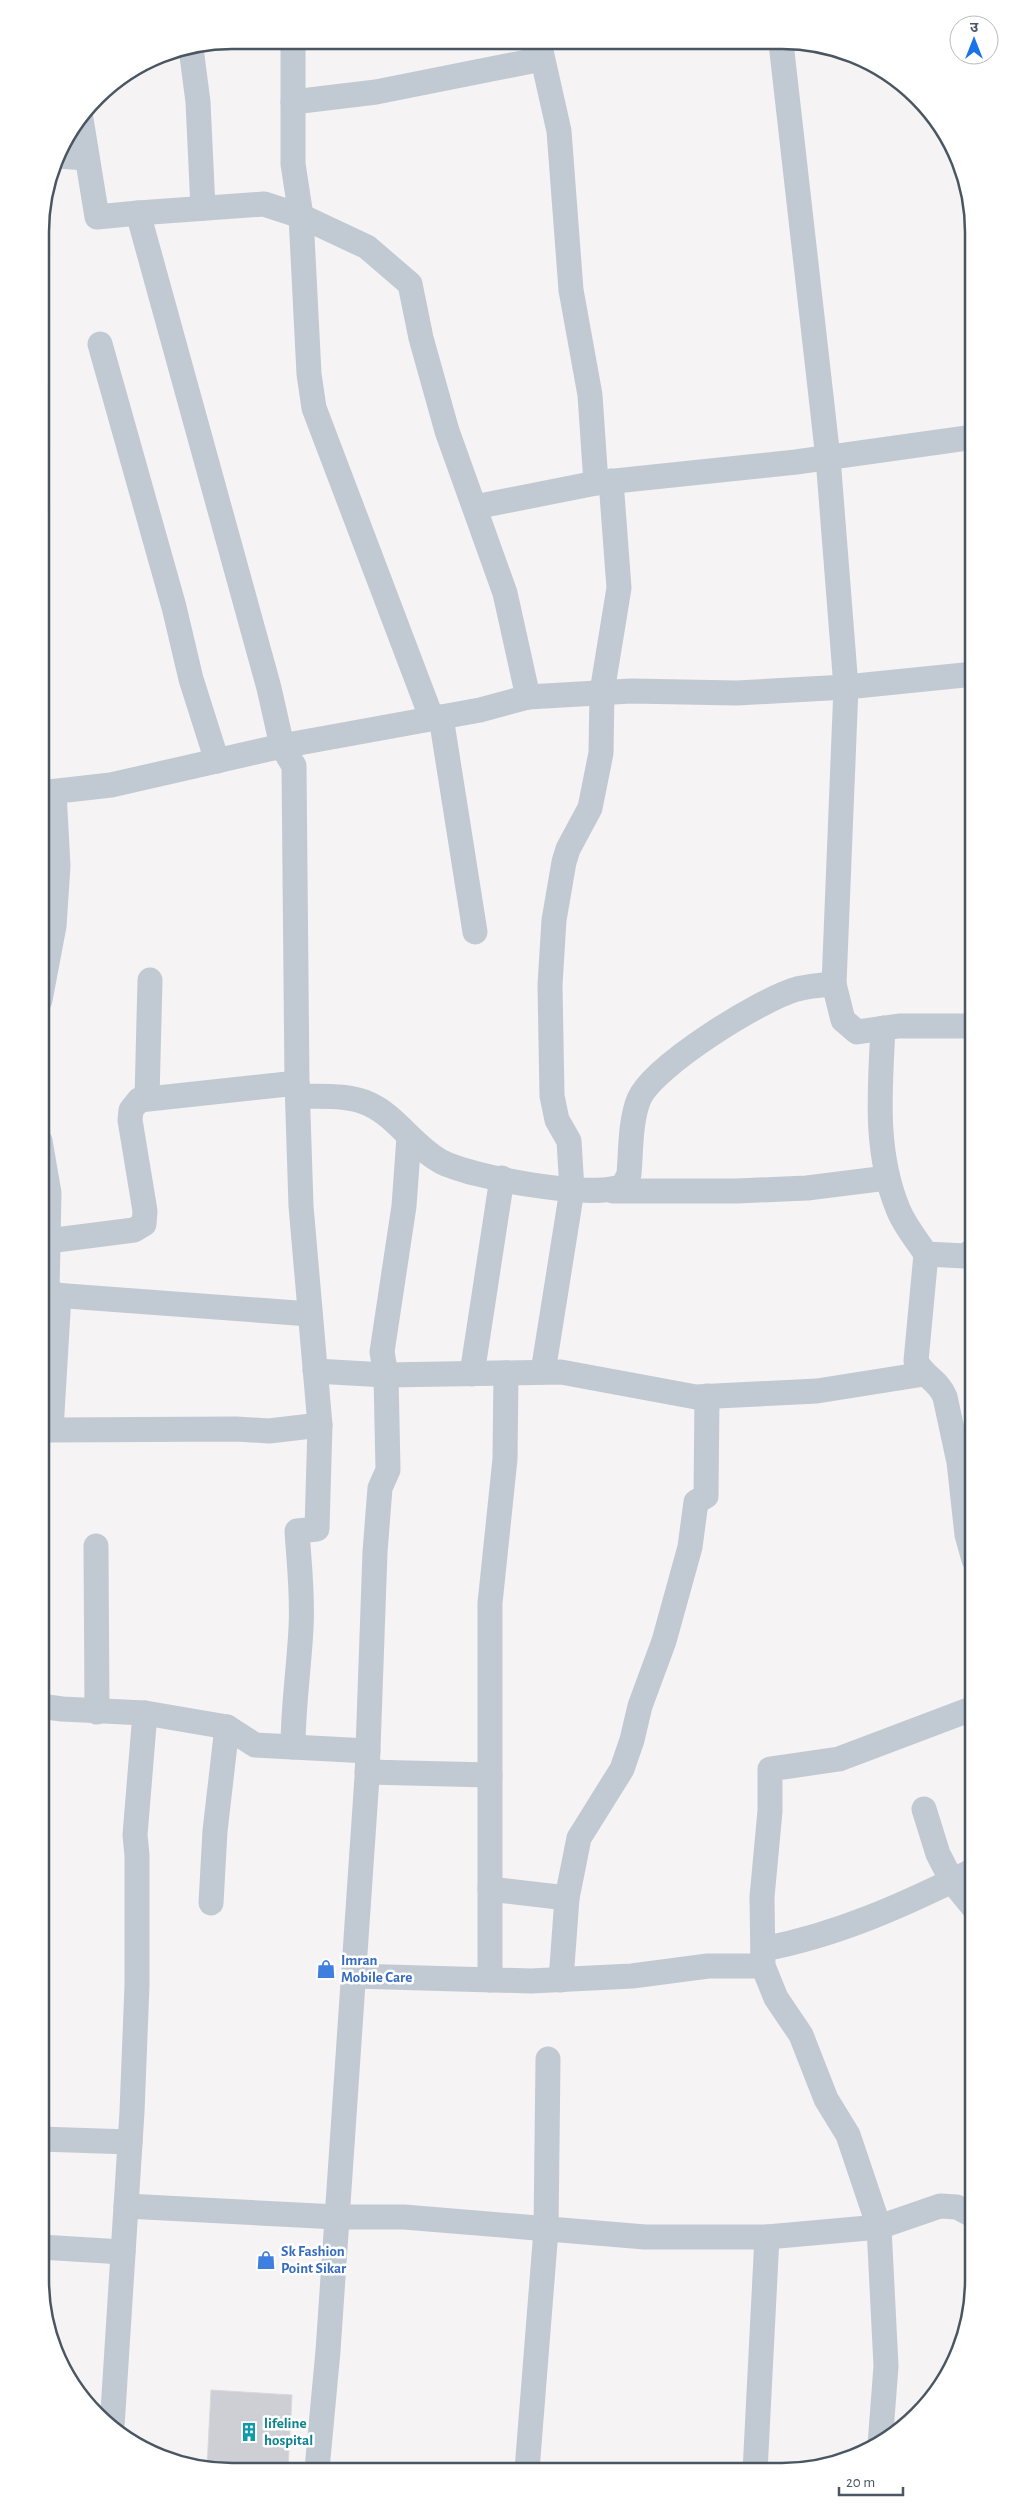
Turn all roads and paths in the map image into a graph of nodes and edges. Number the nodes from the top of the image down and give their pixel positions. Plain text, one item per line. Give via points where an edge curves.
1 (294, 49) edge
2 (782, 49) edge
3 (540, 50) edge
4 (192, 53) edge
5 (294, 102) junction
6 (82, 127) edge
7 (65, 157) edge
8 (86, 158) junction
9 (203, 208) junction
10 (138, 213) junction
11 (301, 216) junction
12 (100, 344) dead end
13 (965, 438) edge
14 (828, 458) junction
15 (604, 482) junction
16 (475, 507) junction
17 (965, 675) edge
18 (846, 688) junction
19 (602, 692) junction
20 (528, 697) junction
21 (436, 718) junction
22 (282, 746) junction
23 (217, 761) junction
24 (49, 793) edge
25 (49, 806) edge
26 (474, 932) dead end
27 (49, 952) edge
28 (150, 980) dead end
29 (834, 984) junction
30 (965, 1026) edge
31 (884, 1028) junction
32 (297, 1089) junction
33 (147, 1098) junction
34 (409, 1137) junction
35 (502, 1178) junction
36 (887, 1178) junction
37 (572, 1190) junction
38 (613, 1191) junction
39 (49, 1241) edge
40 (926, 1254) junction
41 (965, 1256) edge
42 (49, 1294) edge
43 (310, 1314) junction
44 (315, 1371) junction
45 (543, 1372) junction
46 (506, 1373) junction
47 (472, 1374) junction
48 (924, 1374) junction
49 (386, 1375) junction
50 (707, 1396) junction
51 (320, 1426) junction
52 (49, 1434) edge
53 (965, 1517) edge
54 (96, 1546) dead end
55 (49, 1707) edge
56 (965, 1711) edge
57 (98, 1712) junction
58 (145, 1713) junction
59 (227, 1727) junction
60 (292, 1747) junction
61 (367, 1762) junction
62 (490, 1775) junction
63 (924, 1809) dead end
64 (965, 1874) edge
65 (952, 1881) junction
66 (490, 1890) junction
67 (965, 1897) edge
68 (567, 1898) junction
69 (211, 1903) dead end
70 (763, 1958) junction
71 (353, 1976) junction
72 (490, 1980) junction
73 (561, 1980) junction
74 (548, 2059) dead end
75 (49, 2139) edge
76 (130, 2142) junction
77 (126, 2206) junction
78 (965, 2211) edge
79 (337, 2217) junction
80 (879, 2227) junction
81 (546, 2230) junction
82 (767, 2237) junction
83 (49, 2248) edge
84 (123, 2252) junction
85 (112, 2419) edge
86 (881, 2434) edge
87 (317, 2463) edge
88 (528, 2463) edge
89 (755, 2463) edge

1 - 5 street
2 - 14 street
3 - 5 street via 376,92
3 - 15 street via 558,131 571,290
4 - 9 street via 198,102
5 - 11 street via 294,164
6 - 8 street
7 - 8 street
8 - 10 street via 96,217
9 - 10 street
9 - 11 street via 264,204
10 - 22 street via 269,688
11 - 16 street via 367,247 410,284 421,338 447,431
11 - 21 street via 309,374 314,408
12 - 23 street via 191,679
13 - 14 street
14 - 15 street
14 - 18 street
15 - 16 street
15 - 19 street via 619,588
16 - 20 street via 506,593
17 - 18 street
18 - 19 street via 737,693
18 - 29 street
19 - 20 street
19 - 37 street via 601,753 595,787 590,808 564,862 554,920 550,985 552,1096 557,1120 568,1141
20 - 21 street
21 - 22 street
21 - 26 street
22 - 23 street
22 - 32 street via 294,766
23 - 24 street via 111,784
25 - 27 street via 58,866
28 - 33 street
29 - 31 street via 843,1020 857,1032
29 - 38 street via 796,989 771,999 729,1022 660,1072 646,1086 639,1100 629,1174 624,1185
30 - 31 street
31 - 36 street via 880,1096 881,1144
32 - 33 street
32 - 34 street via 366,1103
32 - 43 street via 301,1206
33 - 39 street via 134,1104 130,1120 145,1211 144,1224 134,1230
34 - 35 street via 453,1167
34 - 49 street via 404,1206 382,1352
35 - 37 street
35 - 47 street
36 - 38 street via 807,1188
36 - 40 street via 898,1211
37 - 38 street
37 - 45 street
40 - 41 street
40 - 48 street via 915,1350 916,1361
42 - 43 street
43 - 44 street
44 - 49 street
44 - 51 street
45 - 46 street
45 - 50 street via 561,1372 696,1397
46 - 47 street
46 - 62 street via 504,1459 490,1603
47 - 49 street
48 - 50 street via 817,1391
48 - 53 street via 934,1380 945,1398 959,1462
49 - 61 street via 388,1470 380,1488 375,1552
50 - 68 street via 706,1496 696,1502 690,1547 664,1641 640,1706 622,1769 579,1838
51 - 52 street via 269,1432 236,1429
51 - 60 street via 317,1528 297,1531 302,1619 292,1708
54 - 57 street
55 - 57 street
56 - 70 street via 839,1759 770,1769 770,1811 762,1897
57 - 58 street
58 - 59 street
58 - 76 street via 135,1835 137,1985
59 - 60 street via 255,1746
59 - 69 street via 215,1831
60 - 61 street
61 - 62 street
61 - 71 street
62 - 66 street
63 - 65 street via 938,1854
64 - 65 street
65 - 67 street
65 - 70 street via 870,1919 796,1943
66 - 68 street
66 - 72 street
68 - 73 street
70 - 73 street via 632,1976
70 - 80 street via 776,1998 801,2035 826,2099 848,2136
71 - 72 street
71 - 79 street
72 - 73 street
74 - 81 street
75 - 76 street
76 - 77 street
77 - 79 street
77 - 84 street
78 - 80 street via 957,2207 940,2206
79 - 81 street via 404,2217
79 - 87 street
80 - 82 street
80 - 86 street via 886,2366
81 - 82 street via 645,2237
81 - 88 street
82 - 89 street
83 - 84 street
84 - 85 street

